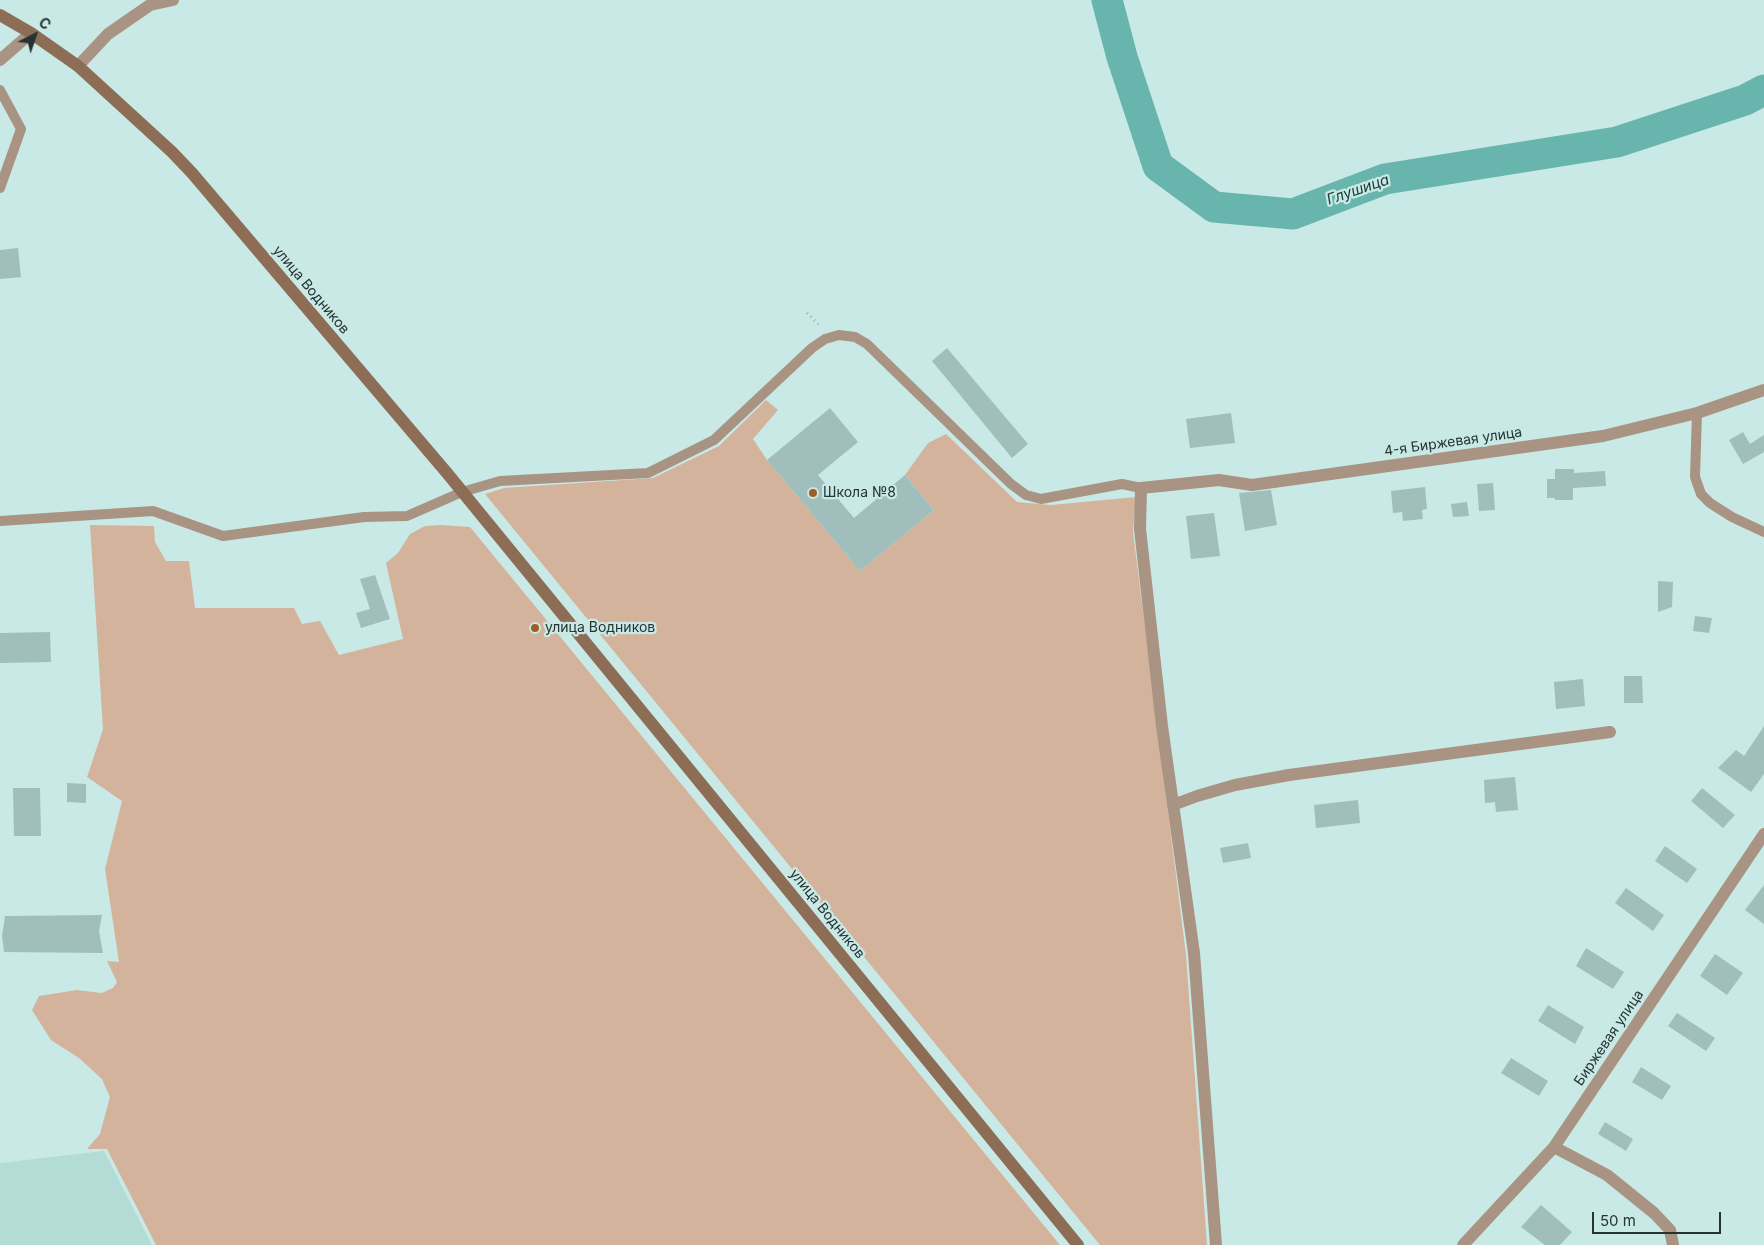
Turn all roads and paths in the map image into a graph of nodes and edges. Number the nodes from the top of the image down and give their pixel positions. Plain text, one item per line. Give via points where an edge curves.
1 (173, 0) edge
2 (0, 15) edge
3 (32, 33) junction
4 (0, 60) edge
5 (78, 66) junction
6 (0, 90) edge
7 (0, 188) edge
8 (1764, 390) edge
9 (1697, 412) junction
10 (1141, 488) junction
11 (462, 492) junction
12 (0, 521) edge
13 (1764, 532) edge
14 (1610, 732) dead end
15 (1173, 805) junction
16 (1764, 834) edge
17 (1554, 1147) junction
18 (1078, 1245) edge
19 (1216, 1245) edge
20 (1463, 1245) edge
21 (1673, 1245) edge

1 - 5 street via 150,5 108,34
2 - 3 main road, улица Водников
3 - 4 street
3 - 5 main road, улица Водников
5 - 11 main road, улица Водников via 192,174
6 - 7 lane via 21,129
8 - 9 street, 4-я Биржевая улица
9 - 10 street, 4-я Биржевая улица via 1602,436 1252,485 1219,480
9 - 13 lane via 1696,477 1701,494 1732,517
10 - 11 lane via 1122,484 1041,499 1026,495 867,344 855,337 839,335 812,348 714,440 648,472 500,480
10 - 15 street via 1140,529
11 - 12 lane via 407,516 364,517 223,536 153,510
11 - 18 main road, улица Водников
14 - 15 street via 1289,774 1235,784
15 - 19 street via 1194,953
16 - 17 street, Биржевая улица
17 - 20 street, Биржевая улица
17 - 21 street via 1606,1175 1654,1213 1670,1230

